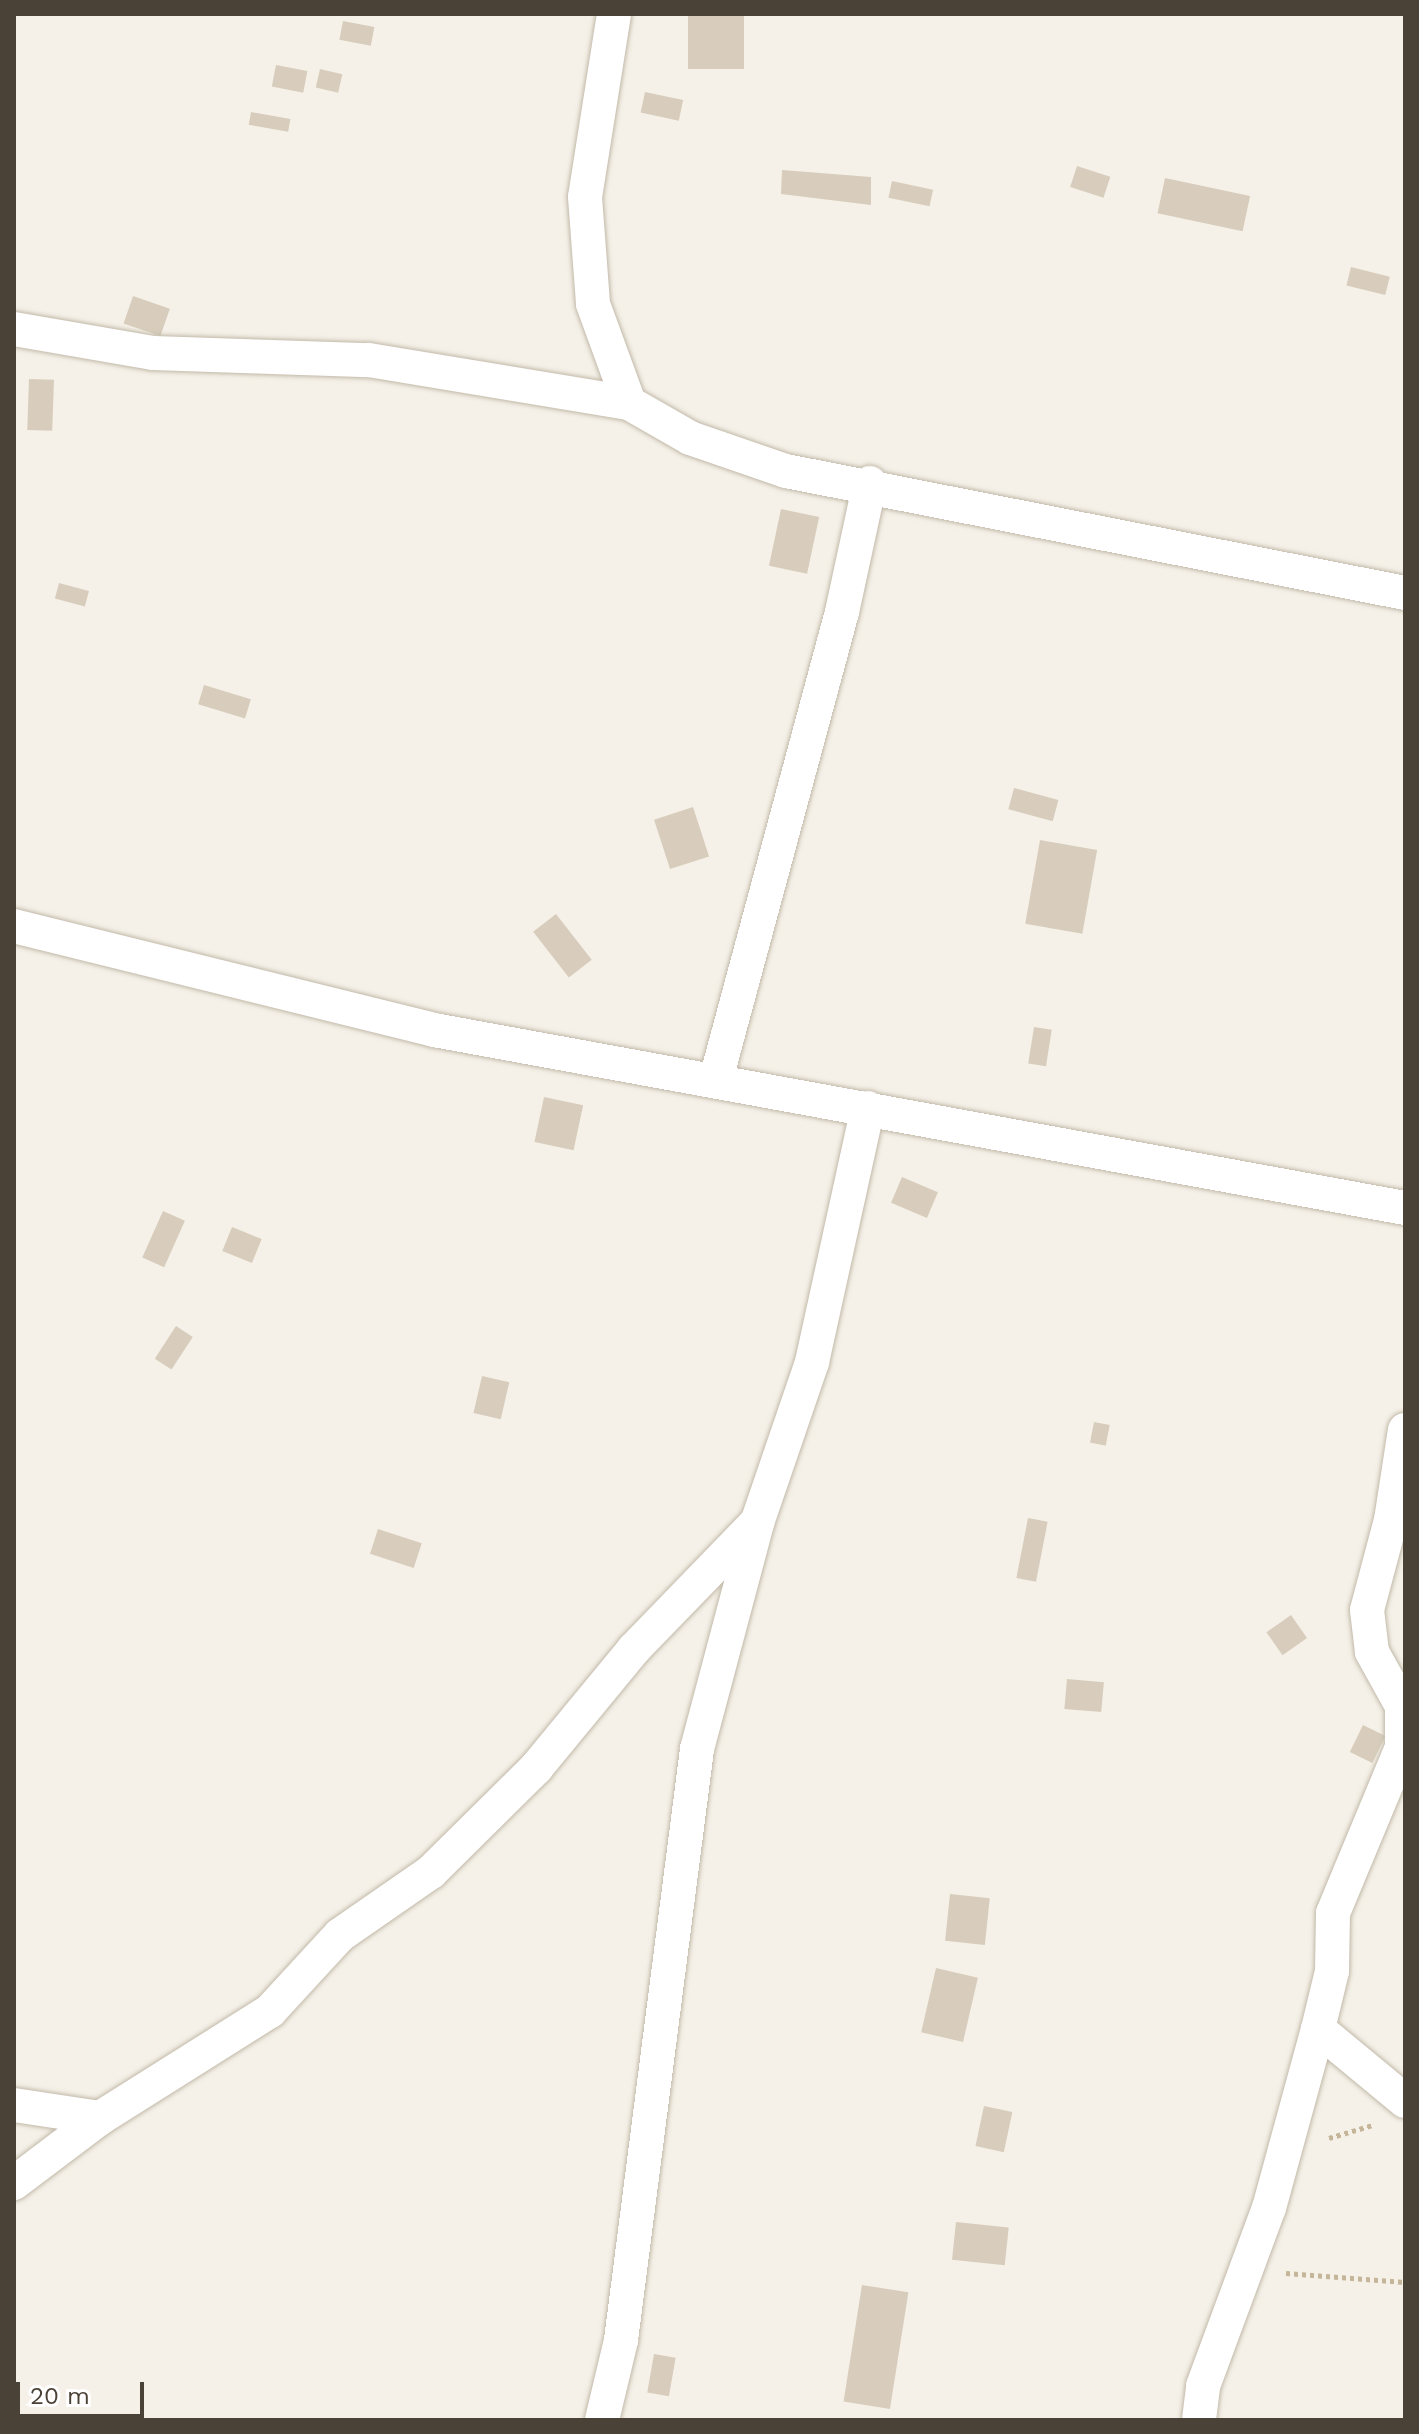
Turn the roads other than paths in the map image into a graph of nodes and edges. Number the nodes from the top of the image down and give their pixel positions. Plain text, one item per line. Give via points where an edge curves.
1 (614, 14) edge
2 (14, 329) edge
3 (629, 403) junction
4 (870, 483) junction
5 (1405, 593) edge
6 (14, 926) edge
7 (716, 1079) junction
8 (868, 1108) junction
9 (1405, 1208) edge
10 (1405, 1430) edge
11 (757, 1523) junction
12 (1318, 2029) junction
13 (14, 2105) edge
14 (1398, 2110) edge
15 (100, 2118) junction
16 (14, 2183) edge
17 (602, 2420) edge
18 (1199, 2420) edge

1 - 3 street via 585,197 593,304
2 - 3 street via 153,353 369,360
3 - 4 street via 690,438 786,471
4 - 5 street
4 - 7 street via 842,612
6 - 7 street via 434,1030
7 - 8 street
8 - 9 street
8 - 11 street via 812,1362
10 - 12 street via 1391,1520 1367,1610 1372,1652 1402,1706 1402,1747 1333,1913 1332,1971
11 - 15 street via 634,1649 536,1768 431,1872 340,1935 270,2011
11 - 17 street via 697,1749 621,2340
12 - 14 street
12 - 18 street via 1285,2151 1203,2386
13 - 15 street
15 - 16 street

